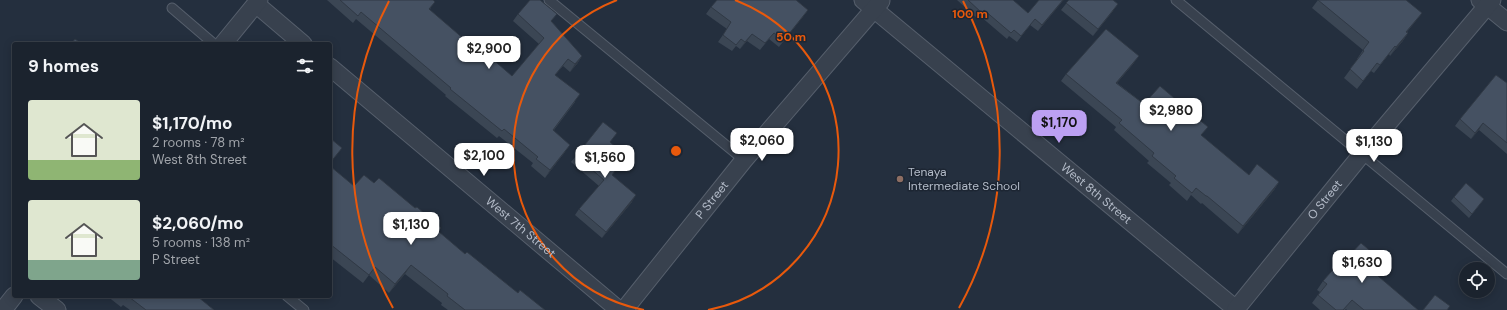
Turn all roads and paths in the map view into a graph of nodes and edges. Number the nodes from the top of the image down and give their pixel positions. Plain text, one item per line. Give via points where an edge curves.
1 (549, 0) edge
2 (1176, 0) edge
3 (257, 2) edge
4 (1486, 2) edge
5 (873, 3) edge
6 (172, 8) dead end
7 (1507, 22) edge
8 (212, 42) edge
9 (225, 42) edge
10 (301, 42) edge
11 (332, 69) edge
12 (1362, 154) junction
13 (744, 160) junction
14 (1507, 274) edge
15 (12, 298) edge
16 (42, 298) edge
17 (289, 298) edge
18 (3, 310) edge
19 (57, 310) edge
20 (304, 310) edge
21 (619, 310) edge
22 (624, 310) edge
23 (1236, 310) edge

1 - 13 lane
2 - 12 lane
3 - 9 street
3 - 10 street
4 - 7 street
4 - 12 street, O Street
5 - 13 street, P Street
5 - 23 street, West 8th Street
6 - 8 lane
11 - 21 street, West 7th Street
12 - 14 lane
12 - 23 street, O Street
13 - 22 street, P Street
15 - 18 street
16 - 19 street
17 - 20 lane

